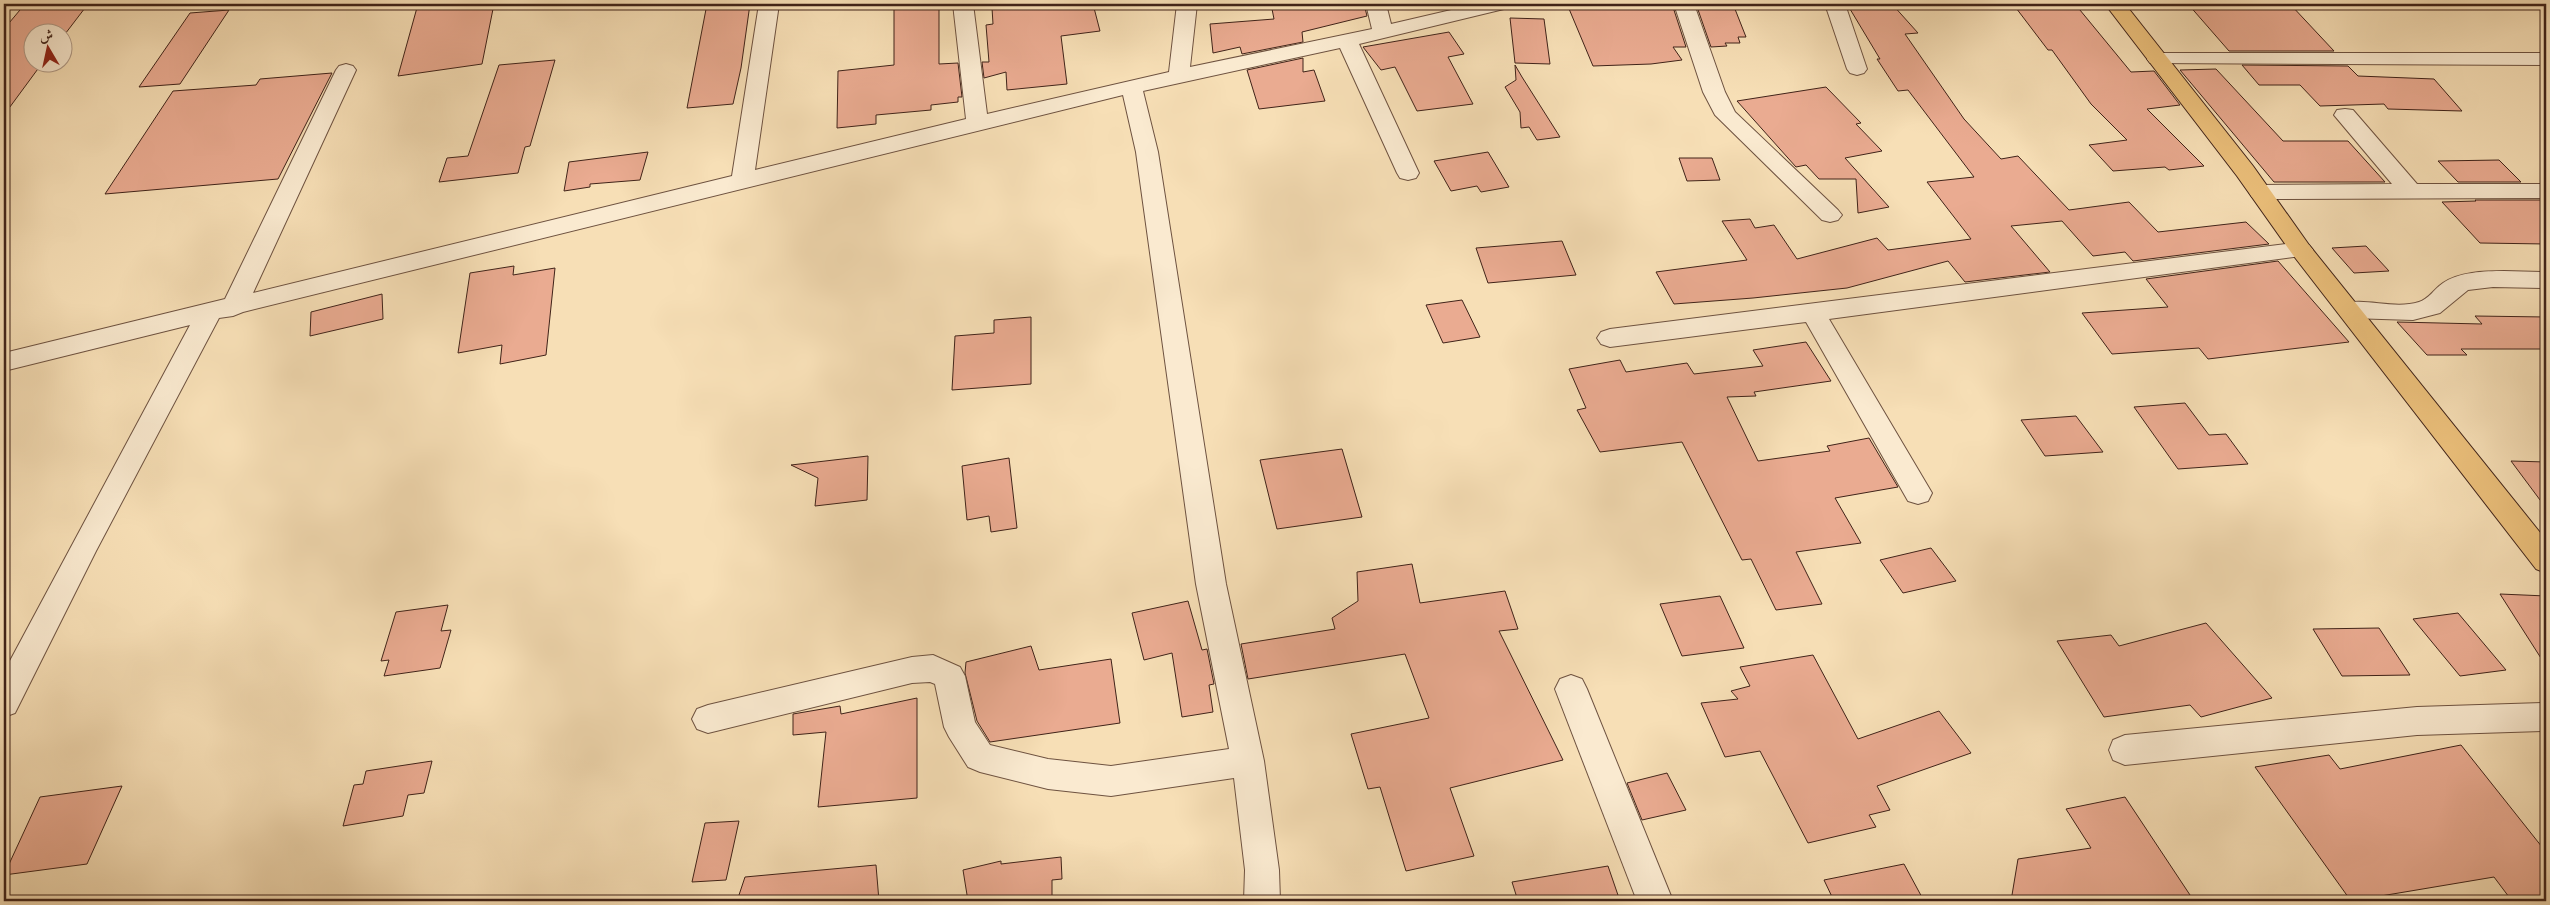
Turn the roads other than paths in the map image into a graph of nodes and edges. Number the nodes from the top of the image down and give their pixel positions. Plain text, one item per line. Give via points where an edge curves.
1 (768, 4) edge
2 (963, 4) edge
3 (1187, 4) edge
4 (1376, 4) edge
5 (1501, 4) edge
6 (1684, 4) edge
7 (1835, 4) edge
8 (2115, 4) edge
9 (1383, 32) junction
10 (1347, 41) junction
11 (2157, 58) junction
12 (2546, 59) edge
13 (1857, 69) dead end
14 (346, 70) dead end
15 (1179, 76) junction
16 (1132, 88) junction
17 (2345, 115) dead end
18 (977, 123) junction
19 (1408, 173) dead end
20 (742, 182) junction
21 (2546, 190) edge
22 (2410, 191) junction
23 (2260, 192) junction
24 (1830, 215) dead end
25 (2301, 250) junction
26 (2546, 280) edge
27 (221, 310) junction
28 (2350, 310) junction
29 (1813, 312) junction
30 (1610, 338) dead end
31 (4, 362) edge
32 (1918, 493) dead end
33 (2546, 561) edge
34 (1571, 689) dead end
35 (4, 703) edge
36 (2546, 717) edge
37 (708, 719) dead end
38 (2125, 750) dead end
39 (1248, 761) junction
40 (1262, 901) edge
41 (1655, 901) edge

1 - 20 street
2 - 18 street
3 - 15 street
4 - 9 street
5 - 9 street
6 - 24 street via 1714,92 1726,115
7 - 13 street
8 - 11 main road
9 - 10 street
10 - 15 street
10 - 19 street
11 - 12 street
11 - 23 main road
14 - 27 street
15 - 16 street
16 - 18 street
16 - 39 street via 1147,152 1211,584
17 - 22 street
18 - 20 street
20 - 27 street
21 - 22 street
22 - 23 street
23 - 25 main road
25 - 28 main road
25 - 29 street
26 - 28 street via 2486,280 2460,284 2445,292 2433,307 2416,312
27 - 31 street
27 - 35 street via 82,550
28 - 33 main road
29 - 30 street
29 - 32 street
34 - 41 street
36 - 38 street via 2416,721
37 - 39 street via 912,670 934,668 949,676 960,727 980,757 1048,774 1112,781
39 - 40 street via 1262,870

